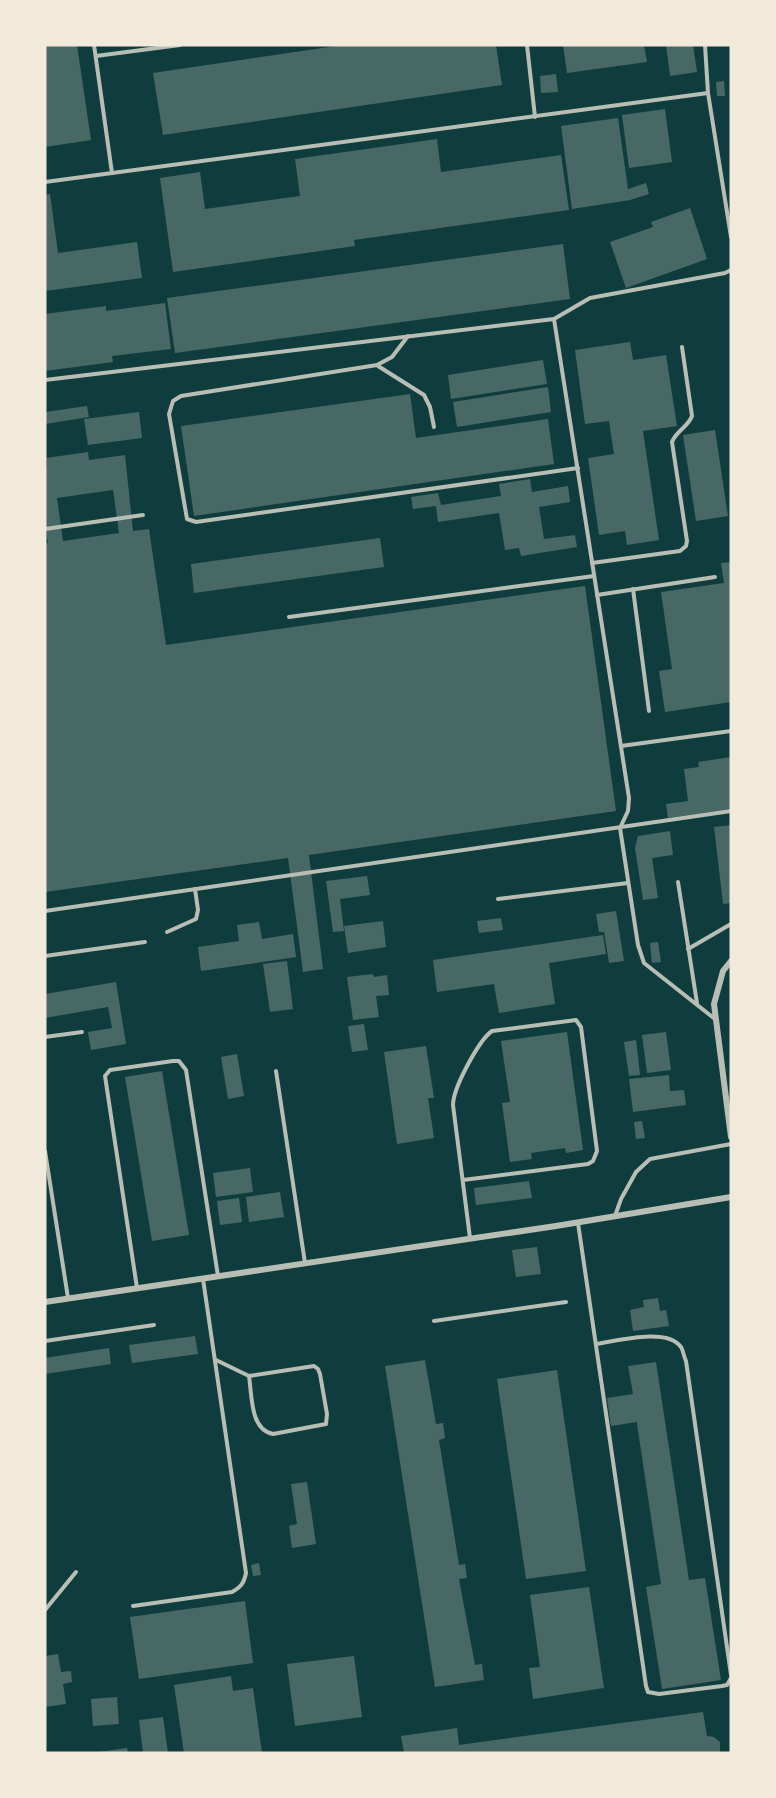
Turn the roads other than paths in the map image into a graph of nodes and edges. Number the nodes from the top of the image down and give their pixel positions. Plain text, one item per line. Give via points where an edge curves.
1 (94, 45) edge
2 (180, 45) edge
3 (527, 45) edge
4 (705, 45) edge
5 (96, 56) junction
6 (708, 93) junction
7 (535, 117) junction
8 (112, 173) junction
9 (45, 182) edge
10 (731, 237) edge
11 (731, 270) edge
12 (554, 319) junction
13 (408, 336) junction
14 (682, 347) dead end
15 (377, 365) junction
16 (45, 380) edge
17 (434, 427) dead end
18 (578, 468) junction
19 (143, 515) dead end
20 (45, 529) edge
21 (592, 564) junction
22 (594, 576) junction
23 (715, 577) dead end
24 (633, 589) junction
25 (597, 595) junction
26 (289, 617) dead end
27 (650, 711) dead end
28 (731, 731) edge
29 (621, 746) junction
30 (731, 811) edge
31 (620, 828) junction
32 (678, 882) dead end
33 (628, 883) junction
34 (195, 889) junction
35 (498, 899) dead end
36 (45, 911) edge
37 (731, 924) edge
38 (167, 932) dead end
39 (145, 942) dead end
40 (688, 949) junction
41 (45, 956) edge
42 (731, 962) edge
43 (697, 1004) junction
44 (716, 1020) junction
45 (82, 1032) dead end
46 (45, 1037) edge
47 (276, 1071) dead end
48 (731, 1137) edge
49 (731, 1144) edge
50 (45, 1151) edge
51 (463, 1180) junction
52 (731, 1197) edge
53 (615, 1216) junction
54 (578, 1223) junction
55 (471, 1239) junction
56 (305, 1264) junction
57 (218, 1276) junction
58 (203, 1279) junction
59 (137, 1288) junction
60 (68, 1299) junction
61 (45, 1302) edge
62 (566, 1302) dead end
63 (434, 1321) dead end
64 (154, 1325) dead end
65 (45, 1341) edge
66 (596, 1344) junction
67 (215, 1360) junction
68 (249, 1376) junction
69 (76, 1572) dead end
70 (132, 1606) dead end
71 (45, 1610) edge
72 (729, 1639) edge
73 (731, 1677) edge

1 - 5 lane
2 - 5 lane
3 - 7 lane
4 - 6 lane
5 - 8 lane
6 - 7 lane
6 - 10 lane
7 - 8 lane
8 - 9 lane
11 - 12 lane via 590,298
12 - 13 lane
12 - 18 lane
13 - 15 lane via 392,357
13 - 16 lane
14 - 21 lane via 692,416 672,442 686,546
15 - 17 lane via 424,395
15 - 18 lane via 181,396 173,401 169,414 187,519 196,522
18 - 21 lane
19 - 20 lane
21 - 22 lane
22 - 25 lane
22 - 26 lane
23 - 24 lane
24 - 25 lane
24 - 27 lane
25 - 29 lane
28 - 29 lane
29 - 31 lane via 630,805
30 - 31 lane
31 - 33 lane
31 - 34 lane
32 - 40 lane
33 - 35 lane
33 - 43 lane via 644,963
34 - 36 lane
34 - 38 lane via 196,919
37 - 40 lane
39 - 41 lane
40 - 43 lane
42 - 44 street via 723,970 717,989
43 - 44 lane
44 - 48 street
45 - 46 lane
47 - 56 lane
49 - 53 lane via 650,1158 636,1172
50 - 60 lane
51 - 51 lane via 453,1100 484,1039 498,1029 576,1020 597,1151 593,1161
51 - 55 lane
52 - 53 street
53 - 54 street
54 - 55 street
54 - 66 lane
55 - 56 street
56 - 57 street
57 - 58 street
57 - 59 lane via 186,1070 180,1061 172,1061 110,1070 105,1077
58 - 59 street
58 - 67 lane
59 - 60 street
60 - 61 street
62 - 63 lane
64 - 65 lane
66 - 72 lane via 649,1336 669,1337 681,1347
66 - 73 lane via 648,1692 728,1685
67 - 68 lane
67 - 70 lane via 246,1573 244,1582 232,1592
68 - 68 lane via 314,1366 320,1374 326,1424 266,1433 256,1423
69 - 71 lane
72 - 73 lane

